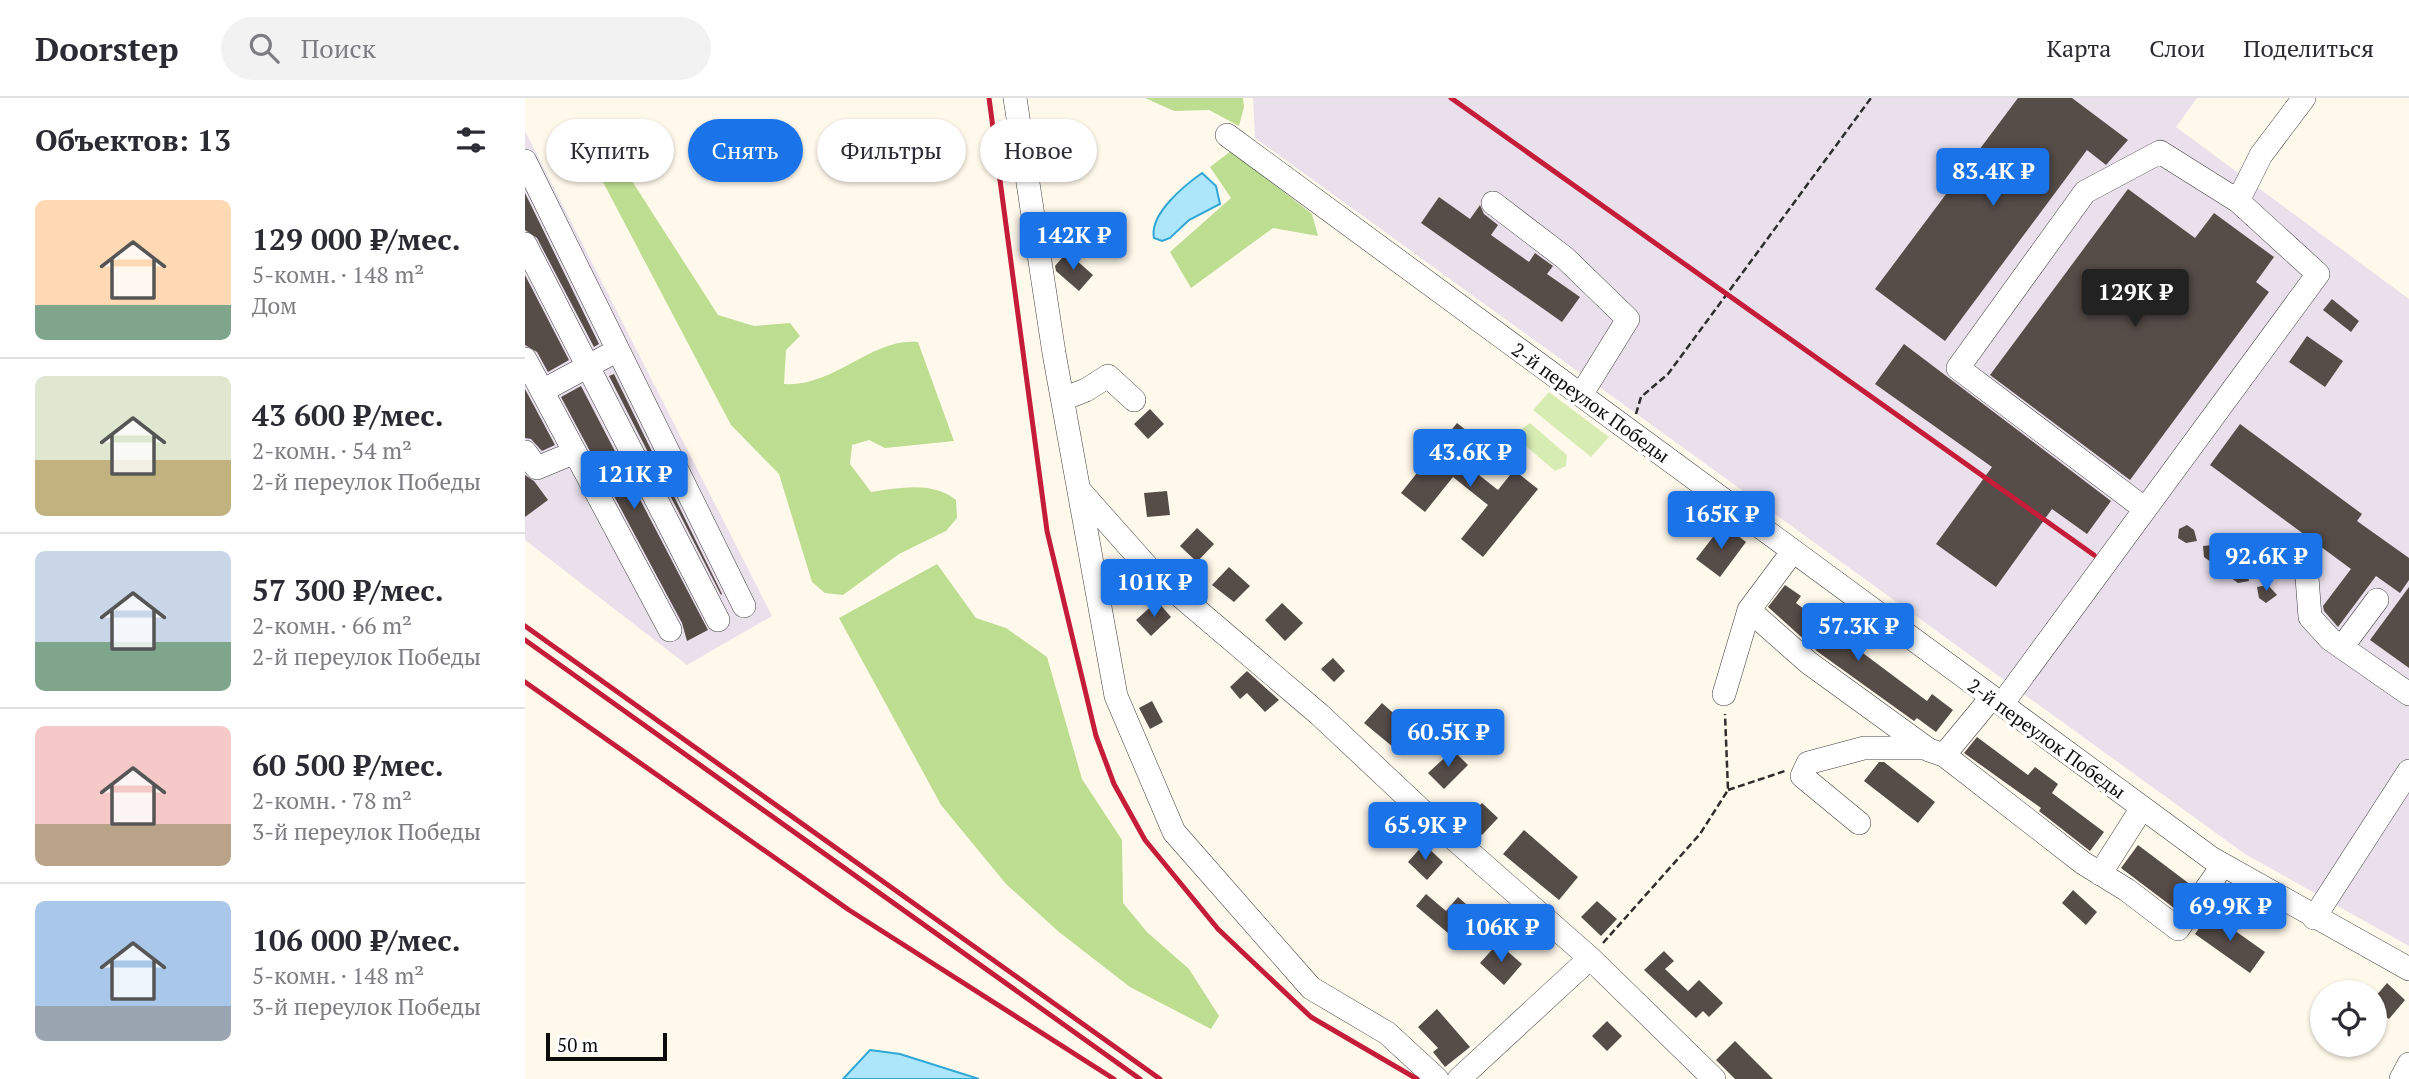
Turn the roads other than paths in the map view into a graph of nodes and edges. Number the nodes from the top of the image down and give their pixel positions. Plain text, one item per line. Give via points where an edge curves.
1 (1015, 98) edge
2 (2304, 98) edge
3 (1227, 135) dead end
4 (525, 162) edge
5 (2238, 201) junction
6 (1493, 203) dead end
7 (525, 244) edge
8 (618, 350) junction
9 (525, 359) edge
10 (588, 366) junction
11 (542, 391) junction
12 (1581, 395) junction
13 (1063, 399) junction
14 (1134, 400) dead end
15 (525, 452) edge
16 (573, 453) junction
17 (1079, 490) junction
18 (2145, 509) junction
19 (1793, 551) junction
20 (2305, 551) dead end
21 (2377, 600) dead end
22 (744, 606) dead end
23 (1749, 610) junction
24 (718, 620) dead end
25 (670, 630) dead end
26 (2342, 648) junction
27 (1724, 694) road end
28 (2409, 694) edge
29 (1996, 701) junction
30 (1935, 751) junction
31 (2409, 771) edge
32 (2143, 808) junction
33 (1859, 822) dead end
34 (2223, 865) junction
35 (2100, 874) junction
36 (2314, 918) junction
37 (1590, 958) junction
38 (2409, 969) edge
39 (2409, 1064) edge
40 (1437, 1079) edge
41 (1459, 1079) edge
42 (1714, 1079) edge
43 (2401, 1079) edge

1 - 13 street
2 - 5 street via 2262,155
3 - 12 street, 2-й переулок Победы
4 - 8 street
5 - 18 street via 2318,274
5 - 18 street via 2160,152 2085,192 1958,368
6 - 12 street via 1565,258 1628,319
7 - 10 street
8 - 10 street
8 - 22 street
9 - 11 street
10 - 11 street
10 - 24 street
11 - 16 street
12 - 19 street, 2-й переулок Победы
13 - 14 street via 1108,376
13 - 17 street
15 - 16 street via 537,468
16 - 25 street
17 - 37 street via 1151,571 1320,715
17 - 40 street via 1116,696 1174,832 1311,988 1387,1033
18 - 29 street
19 - 23 street
19 - 29 street, 2-й переулок Победы
20 - 26 street via 2310,617
21 - 26 street
23 - 27 street
23 - 30 street via 1809,663
26 - 28 street
29 - 30 street
29 - 32 street, 2-й переулок Победы
30 - 33 street via 1864,748 1808,763 1802,776
30 - 35 street
31 - 36 street
32 - 34 street, 2-й переулок Победы
32 - 35 street
34 - 35 street via 2178,929
34 - 36 street, 2-й переулок Победы
36 - 38 street, 2-й переулок Победы
37 - 41 street
37 - 42 street
39 - 43 street

